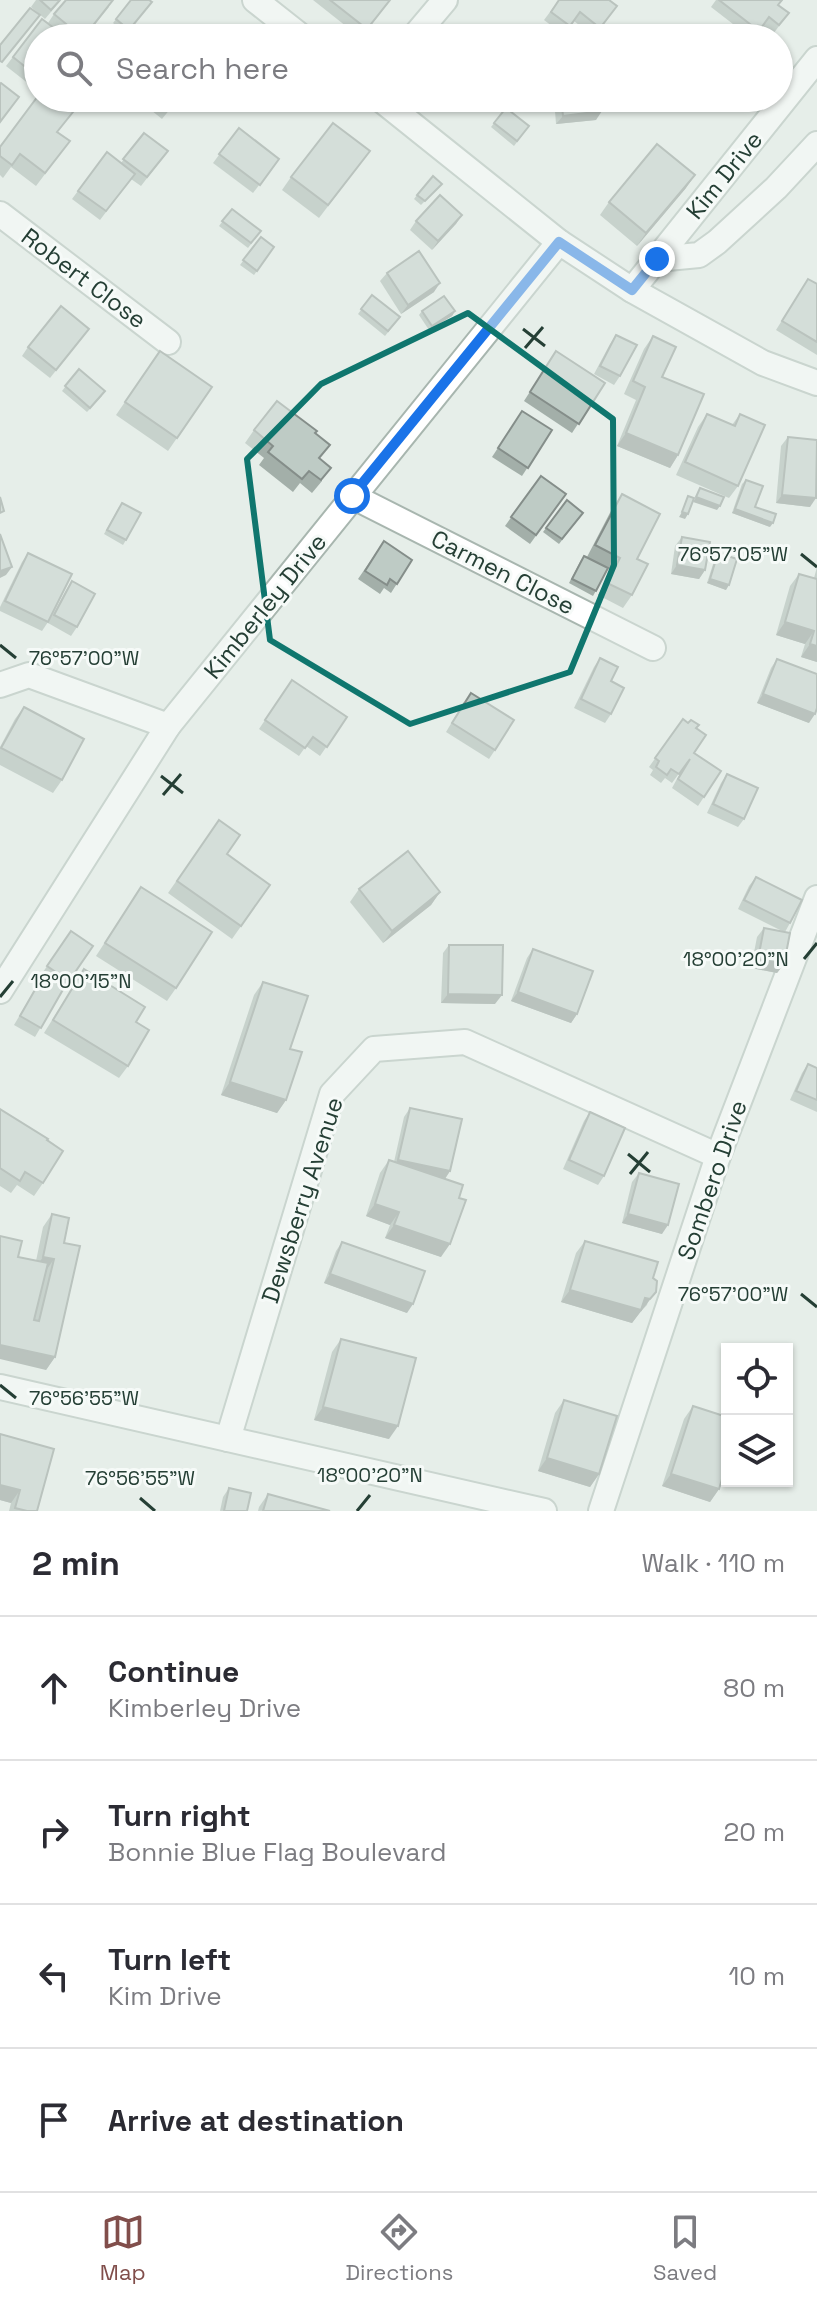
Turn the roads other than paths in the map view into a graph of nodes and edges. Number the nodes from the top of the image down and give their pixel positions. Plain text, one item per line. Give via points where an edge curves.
1 (255, 0) edge
2 (445, 0) edge
3 (285, 24) edge
4 (425, 24) edge
5 (817, 59) edge
6 (793, 89) edge
7 (396, 112) edge
8 (775, 112) edge
9 (817, 144) edge
10 (0, 214) edge
11 (559, 242) junction
12 (657, 259) junction
13 (632, 290) junction
14 (168, 342) dead end
15 (817, 383) edge
16 (352, 496) junction
17 (653, 648) dead end
18 (0, 685) edge
19 (168, 726) junction
20 (817, 898) edge
21 (0, 991) edge
22 (718, 1156) junction
23 (0, 1387) edge
24 (228, 1439) junction
25 (544, 1511) edge
26 (601, 1511) edge

1 - 3 street
2 - 4 street
5 - 6 street, Kim Drive
7 - 11 street
8 - 12 street, Kim Drive
9 - 12 street via 699,255
10 - 14 street, Robert Close
11 - 13 street
11 - 16 street, Kimberley Drive
12 - 13 street, Kim Drive
13 - 15 street via 763,363
16 - 17 street, Carmen Close
16 - 19 street, Kimberley Drive
18 - 19 street via 29,675
19 - 21 street, Kimberley Drive
20 - 22 street, Sombero Drive
22 - 24 street, Dewsberry Avenue via 465,1042 374,1049 332,1094
22 - 26 street, Sombero Drive
23 - 24 street
24 - 25 street

